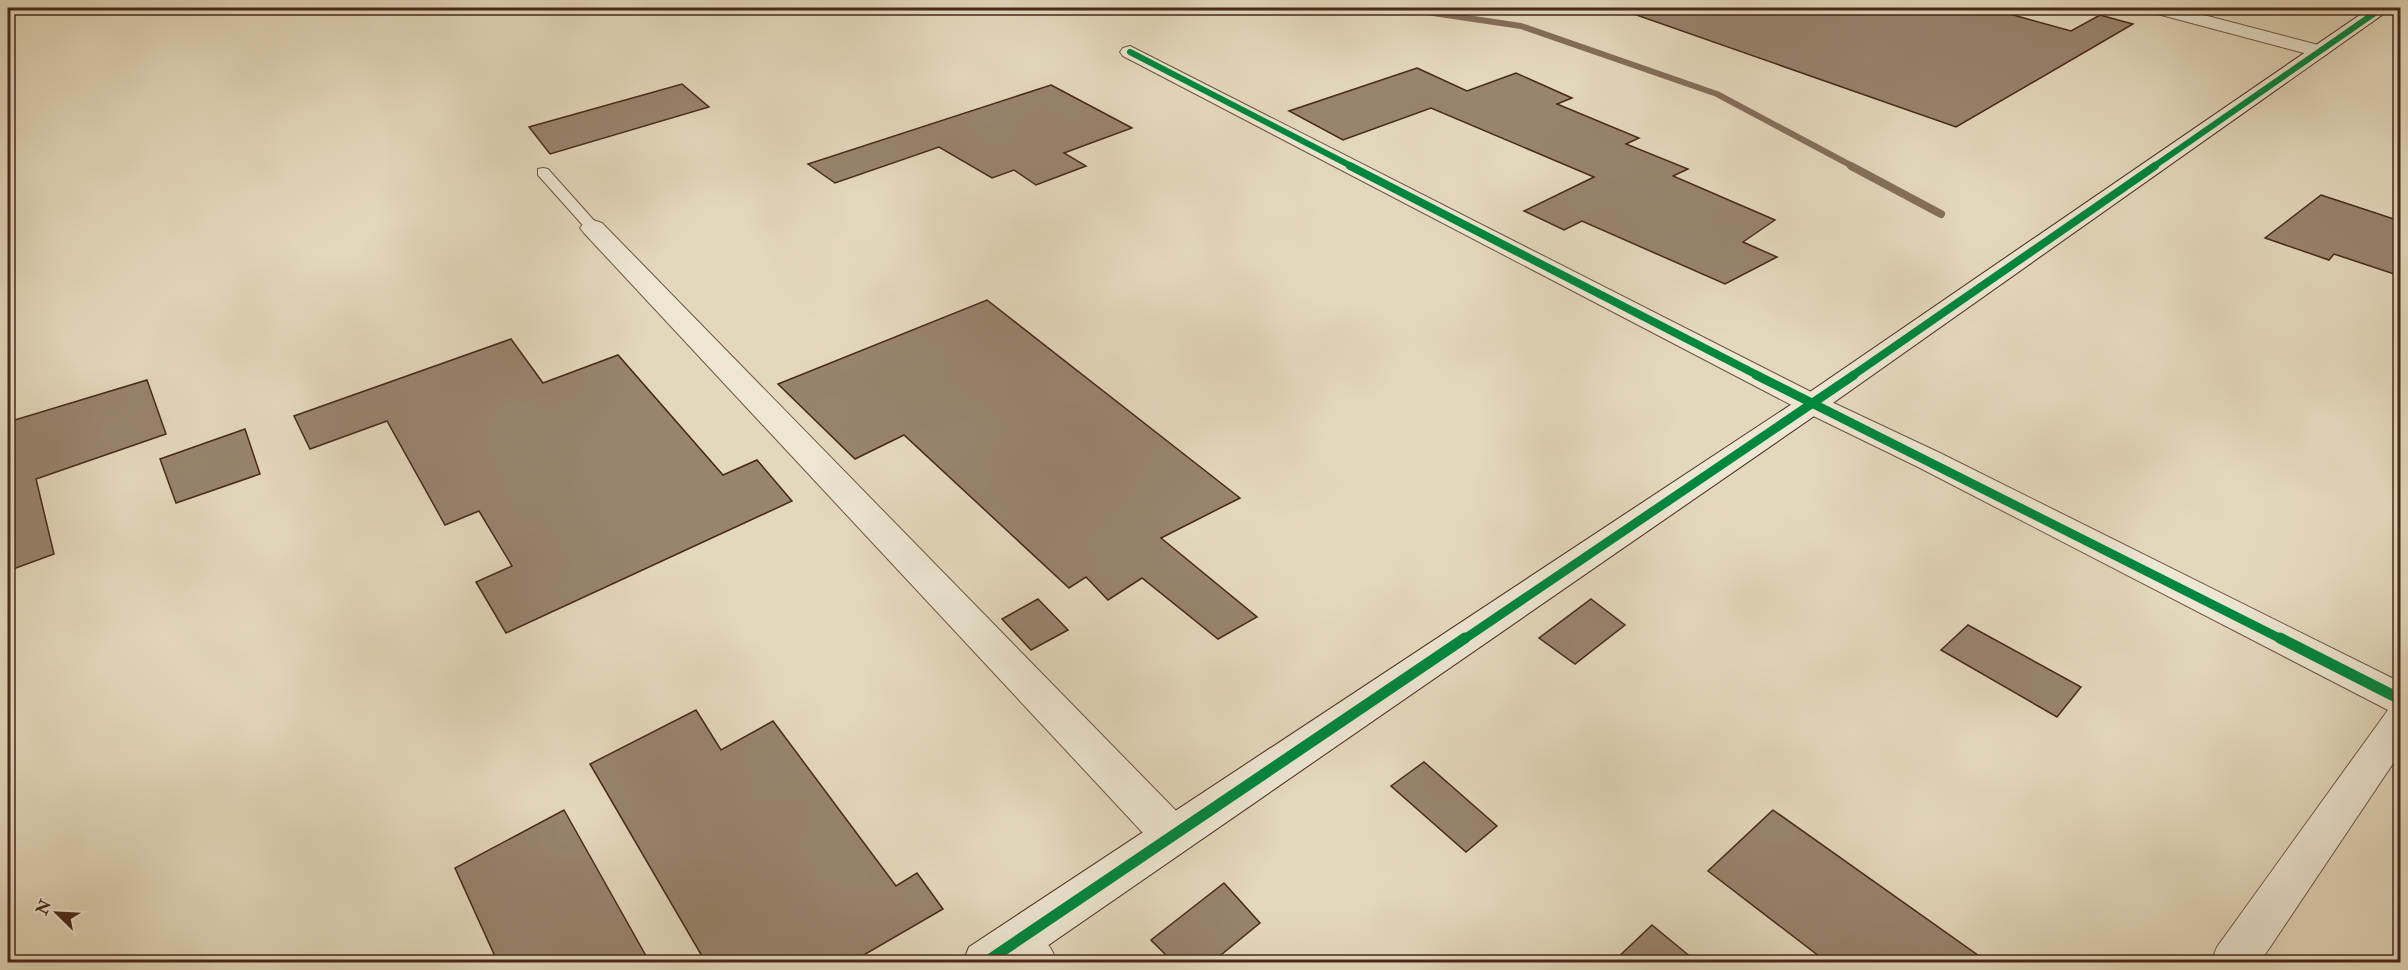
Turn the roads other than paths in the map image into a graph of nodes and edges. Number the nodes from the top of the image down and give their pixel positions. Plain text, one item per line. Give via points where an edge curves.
1 (2157, 8) edge
2 (2382, 8) edge
3 (2319, 51) junction
4 (1130, 52) dead end
5 (543, 172) dead end
6 (593, 228) joint
7 (1812, 404) junction
8 (2400, 699) edge
9 (2400, 723) edge
10 (1172, 835) junction
11 (1013, 956) edge
12 (2234, 963) edge

1 - 3 street
2 - 3 street
3 - 7 street
4 - 7 street
5 - 6 lane
6 - 10 street
7 - 8 street
7 - 9 street via 1913,470
7 - 10 street
9 - 12 street
10 - 11 street

